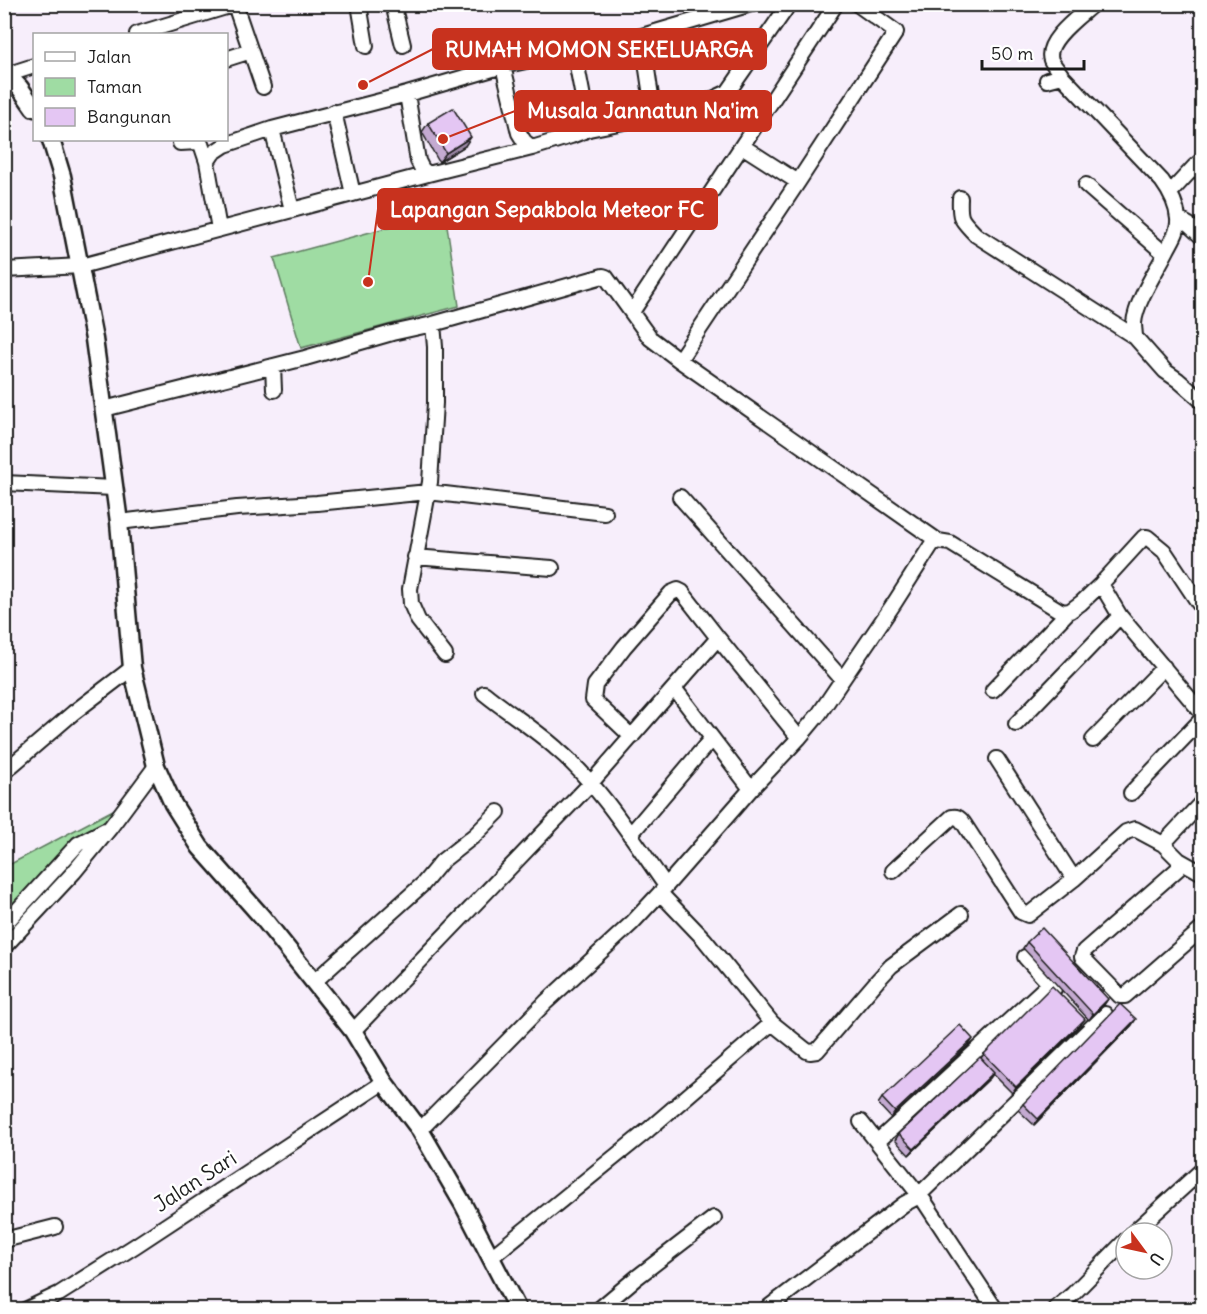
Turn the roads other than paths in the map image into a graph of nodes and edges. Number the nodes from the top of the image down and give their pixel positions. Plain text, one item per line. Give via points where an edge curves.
1 (359, 4) edge
2 (393, 4) edge
3 (751, 4) edge
4 (788, 4) edge
5 (836, 4) edge
6 (857, 4) edge
7 (1093, 4) edge
8 (231, 5) edge
9 (1077, 10) edge
10 (187, 12) edge
11 (175, 29) edge
12 (145, 33) edge
13 (642, 36) junction
14 (403, 45) dead end
15 (366, 46) dead end
16 (574, 50) junction
17 (251, 51) junction
18 (228, 58) edge
19 (33, 66) edge
20 (503, 66) junction
21 (7, 72) edge
22 (1062, 76) junction
23 (1047, 80) dead end
24 (262, 87) dead end
25 (407, 94) junction
26 (33, 107) edge
27 (334, 112) junction
28 (654, 116) junction
29 (272, 129) junction
30 (589, 129) junction
31 (51, 141) edge
32 (180, 143) dead end
33 (742, 146) junction
34 (532, 148) junction
35 (207, 162) junction
36 (1198, 164) edge
37 (428, 174) junction
38 (1162, 181) junction
39 (798, 182) junction
40 (1086, 185) dead end
41 (1170, 193) junction
42 (353, 194) junction
43 (960, 198) dead end
44 (291, 210) junction
45 (1178, 219) junction
46 (219, 230) junction
47 (1203, 237) edge
48 (1165, 254) junction
49 (81, 266) junction
50 (4, 270) edge
51 (632, 312) junction
52 (433, 324) junction
53 (1135, 337) junction
54 (679, 360) junction
55 (273, 366) junction
56 (274, 390) dead end
57 (1201, 397) edge
58 (104, 409) junction
59 (4, 483) edge
60 (114, 488) junction
61 (428, 492) junction
62 (680, 497) dead end
63 (605, 513) dead end
64 (119, 522) junction
65 (938, 541) junction
66 (416, 557) junction
67 (552, 568) dead end
68 (1101, 584) junction
69 (1203, 608) edge
70 (1068, 612) junction
71 (1120, 616) junction
72 (718, 638) junction
73 (445, 655) dead end
74 (1164, 666) junction
75 (132, 668) junction
76 (842, 679) junction
77 (674, 688) junction
78 (993, 690) dead end
79 (484, 693) dead end
80 (1203, 713) edge
81 (1203, 718) edge
82 (1016, 724) dead end
83 (632, 738) junction
84 (712, 738) junction
85 (799, 738) junction
86 (1093, 740) dead end
87 (997, 759) dead end
88 (156, 766) junction
89 (4, 772) edge
90 (591, 783) junction
91 (751, 789) junction
92 (1131, 794) dead end
93 (1203, 802) edge
94 (498, 813) dead end
95 (110, 828) junction
96 (630, 835) junction
97 (1163, 844) junction
98 (1179, 860) junction
99 (893, 871) dead end
100 (1203, 873) edge
101 (1074, 879) junction
102 (663, 889) junction
103 (961, 914) dead end
104 (4, 925) edge
105 (1203, 929) edge
106 (4, 947) edge
107 (1025, 957) dead end
108 (315, 982) junction
109 (1049, 984) junction
110 (1063, 999) edge
111 (1105, 1014) dead end
112 (772, 1023) junction
113 (353, 1031) junction
114 (384, 1082) junction
115 (861, 1122) dead end
116 (420, 1130) junction
117 (877, 1142) junction
118 (1203, 1170) edge
119 (922, 1198) junction
120 (714, 1218) dead end
121 (1146, 1221) edge
122 (56, 1227) dead end
123 (4, 1240) edge
124 (1114, 1252) edge
125 (490, 1258) junction
126 (25, 1310) edge
127 (518, 1310) edge
128 (598, 1310) edge
129 (765, 1310) edge
130 (996, 1310) edge
131 (1054, 1310) edge

1 - 15 street
2 - 14 street
3 - 13 street
4 - 28 street via 728,92 700,105
5 - 33 street
6 - 39 street via 896,32
7 - 9 street
8 - 10 street
8 - 17 street
9 - 22 street via 1050,50 1051,60
10 - 11 street
11 - 12 street
13 - 16 street
13 - 28 street
16 - 20 street
16 - 30 street
17 - 18 street
17 - 24 street
19 - 21 street
20 - 25 street
20 - 34 street via 519,133
21 - 26 main road
22 - 23 street
22 - 38 street
25 - 27 street
25 - 37 street via 418,161
27 - 29 street
27 - 42 street
28 - 30 street
29 - 35 street via 225,145
29 - 44 street
30 - 34 street
31 - 49 main road
32 - 35 street via 201,144
33 - 39 street
33 - 51 street
34 - 37 street
35 - 46 street
36 - 38 street
36 - 41 street
37 - 42 street
38 - 41 street
39 - 54 street
40 - 48 street
41 - 45 street
42 - 44 street
43 - 53 street via 959,214 976,235
44 - 46 street
45 - 47 street
45 - 48 street via 1177,231
46 - 49 street
48 - 53 street via 1137,312
49 - 50 street
49 - 58 main road
51 - 52 street via 603,276
51 - 54 street via 650,338
52 - 55 street
52 - 61 street via 435,404
53 - 57 street via 1165,371
54 - 65 street
55 - 56 street
55 - 58 street
58 - 60 main road
59 - 60 street
60 - 64 main road
61 - 63 street
61 - 64 street
61 - 66 street
62 - 76 street
64 - 75 main road
65 - 70 street via 950,543 1062,612
65 - 76 street via 932,544
66 - 67 street
66 - 73 street via 411,604 418,620
68 - 69 street via 1147,537 1164,551
68 - 70 street
68 - 71 street
70 - 78 street
71 - 74 street
71 - 82 street
72 - 77 street
72 - 83 street via 678,590 671,593 624,647 595,685 592,700
72 - 85 street
74 - 80 street
74 - 86 street
75 - 88 main road
75 - 89 street
76 - 85 street
77 - 83 street
77 - 84 street
79 - 90 street via 557,748
81 - 92 street
83 - 90 street
84 - 91 street
84 - 96 street
85 - 91 street
87 - 101 street
88 - 95 street
88 - 108 main road via 173,804 200,847
90 - 96 street
90 - 113 street
91 - 102 street
93 - 97 street
94 - 108 street
95 - 104 street via 78,844
95 - 106 street
96 - 102 street
97 - 98 street
97 - 101 street via 1135,829 1129,830
98 - 100 street
98 - 105 street via 1176,871 1084,951 1082,957 1120,996 1125,996
99 - 101 street via 956,816 1026,915
102 - 112 street
102 - 116 street
103 - 112 street via 891,966 817,1051 807,1051
107 - 109 street
108 - 113 main road
109 - 110 street
109 - 117 street
111 - 119 street via 1087,1025
112 - 125 street
113 - 114 main road
114 - 116 main road
114 - 126 street, Jalan Sari via 135,1246 59,1294
115 - 117 street
116 - 125 main road
117 - 119 street
118 - 121 street
119 - 129 street via 904,1204
119 - 130 street
120 - 128 street
122 - 123 street
124 - 131 street
125 - 127 main road

